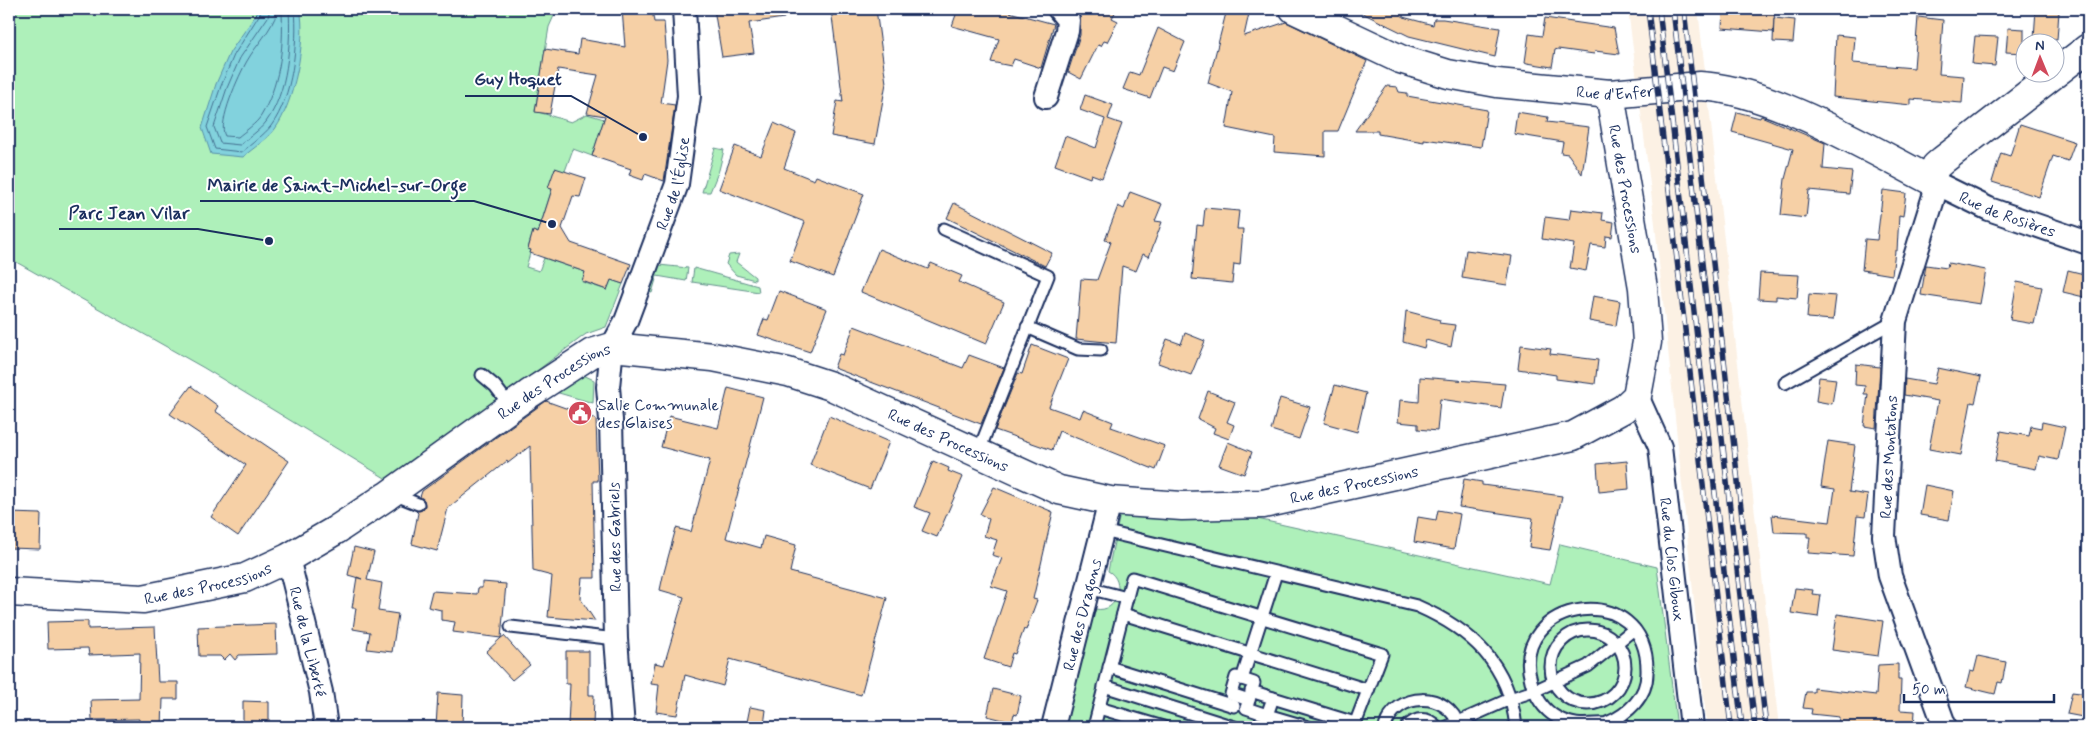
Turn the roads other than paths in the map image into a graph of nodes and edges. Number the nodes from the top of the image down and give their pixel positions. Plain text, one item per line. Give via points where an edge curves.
1 (684, 9) edge
2 (1059, 9) edge
3 (1294, 9) edge
4 (2088, 48) edge
5 (1610, 94) junction
6 (1046, 97) dead end
7 (1934, 182) junction
8 (944, 229) dead end
9 (2088, 243) edge
10 (1895, 322) junction
11 (1027, 327) junction
12 (612, 347) junction
13 (1101, 350) dead end
14 (482, 375) dead end
15 (1785, 383) dead end
16 (1637, 396) junction
17 (511, 407) junction
18 (978, 453) junction
19 (392, 493) junction
20 (1110, 501) junction
21 (418, 504) dead end
22 (1102, 532) junction
23 (288, 558) junction
24 (1276, 573) junction
25 (1088, 588) junction
26 (9, 592) edge
27 (1127, 598) junction
28 (1123, 614) junction
29 (1262, 617) junction
30 (511, 627) dead end
31 (1634, 629) junction
32 (616, 639) junction
33 (1616, 643) junction
34 (1251, 654) junction
35 (1109, 667) junction
36 (1242, 679) junction
37 (1554, 682) junction
38 (1104, 686) junction
39 (1368, 690) junction
40 (1534, 691) junction
41 (1250, 695) junction
42 (1272, 698) junction
43 (1510, 699) junction
44 (1235, 701) junction
45 (1099, 708) junction
46 (1267, 715) junction
47 (1607, 723) junction
48 (1355, 725) edge
49 (1459, 725) edge
50 (326, 727) edge
51 (623, 727) edge
52 (1053, 727) edge
53 (1094, 727) edge
54 (1163, 727) edge
55 (1230, 727) edge
56 (1308, 727) edge
57 (1385, 727) edge
58 (1407, 727) edge
59 (1437, 727) edge
60 (1446, 727) edge
61 (1516, 727) edge
62 (1587, 727) edge
63 (1626, 727) edge
64 (1692, 727) edge
65 (1945, 727) edge

1 - 12 street, Rue de l'Église via 689,84 677,184 626,321
2 - 6 street via 1068,20 1067,31
3 - 5 street, Rue d'Enfer via 1400,59 1448,74 1497,83
4 - 7 street via 1936,166
5 - 7 street, Rue d'Enfer via 1715,86 1786,108
5 - 16 street, Rue des Processions via 1643,288 1647,342
7 - 9 street, Rue de Rosières via 1989,209
7 - 10 street, Rue des Montatons
8 - 11 lane via 1048,276
10 - 15 lane
10 - 65 street, Rue des Montatons via 1884,536 1890,576
11 - 13 lane via 1078,349
11 - 18 lane
12 - 17 street, Rue des Processions via 592,353
12 - 18 street, Rue des Processions via 713,357 788,372 831,386
12 - 32 street, Rue des Gabriels via 608,387
14 - 17 lane
16 - 20 street, Rue des Processions via 1623,409 1573,436 1263,504 1182,506
16 - 64 street, Rue du Clos Giboux via 1660,448
17 - 19 street, Rue des Processions
18 - 20 street, Rue des Processions via 1059,490
19 - 21 lane
19 - 23 street, Rue des Processions
20 - 22 street, Rue des Dragons
22 - 24 lane
22 - 25 street, Rue des Dragons
23 - 26 street, Rue des Processions via 245,578 143,599
23 - 50 street, Rue de la Liberté via 321,692
24 - 29 lane
24 - 43 lane via 1417,606 1437,615 1469,635 1482,648
25 - 27 lane
25 - 52 street, Rue des Dragons
27 - 28 lane
27 - 29 lane via 1132,578
28 - 34 lane
28 - 35 lane
29 - 34 lane
29 - 39 lane via 1382,654
30 - 32 lane
31 - 33 lane
31 - 40 lane via 1621,618 1597,609 1572,610 1556,617 1534,642 1529,675
31 - 47 lane via 1643,643 1647,676 1633,706
32 - 51 street, Rue des Gabriels
33 - 37 lane via 1588,666
33 - 37 lane via 1599,632 1578,632 1569,636 1560,643 1552,662
33 - 37 lane via 1622,652 1625,673 1616,692 1608,698 1588,704 1578,703 1560,691
34 - 36 lane
34 - 39 lane
35 - 38 lane
35 - 44 lane
36 - 41 lane via 1254,682
36 - 44 lane via 1236,677 1231,694
37 - 40 lane
38 - 45 lane
38 - 55 lane
39 - 48 lane
40 - 43 lane
40 - 62 lane via 1543,706 1556,717
41 - 42 lane
41 - 44 lane
41 - 46 lane via 1246,708
42 - 46 lane
42 - 48 lane
43 - 49 lane
43 - 61 lane
44 - 55 lane
45 - 53 lane
45 - 54 lane
46 - 56 lane
47 - 62 lane
47 - 63 lane
49 - 57 lane via 1444,705 1422,699 1401,705
49 - 60 lane
58 - 59 lane via 1422,719

